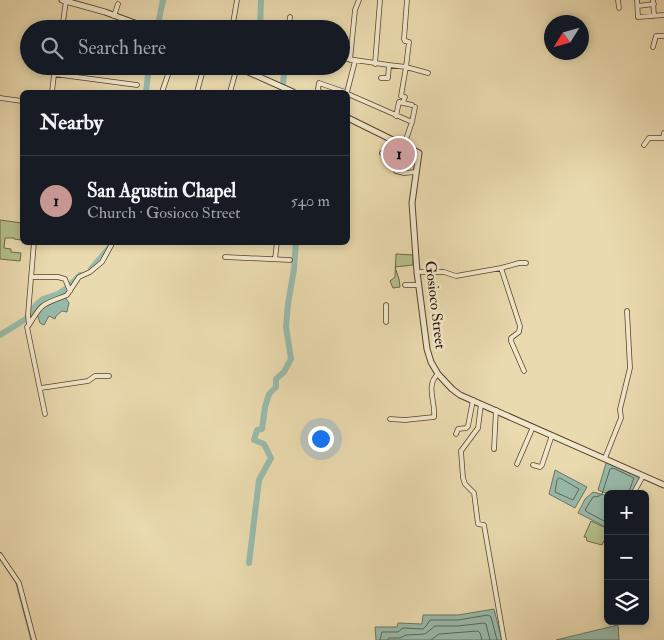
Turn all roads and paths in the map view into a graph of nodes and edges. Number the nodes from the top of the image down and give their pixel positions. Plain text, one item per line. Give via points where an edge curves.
1 (64, 0) edge
2 (236, 0) edge
3 (359, 0) edge
4 (380, 0) edge
5 (406, 0) edge
6 (618, 0) edge
7 (637, 0) edge
8 (72, 2) edge
9 (654, 2) edge
10 (118, 4) dead end
11 (638, 6) junction
12 (619, 8) dead end
13 (664, 15) edge
14 (114, 16) junction
15 (654, 16) junction
16 (290, 17) dead end
17 (63, 20) edge
18 (126, 20) edge
19 (233, 20) edge
20 (290, 20) edge
21 (664, 36) edge
22 (653, 46) dead end
23 (350, 60) joint
24 (356, 61) junction
25 (375, 64) junction
26 (390, 65) junction
27 (406, 67) junction
28 (428, 73) dead end
29 (54, 75) edge
30 (62, 75) edge
31 (168, 75) edge
32 (202, 75) edge
33 (234, 75) edge
34 (253, 75) edge
35 (381, 78) dead end
36 (137, 85) dead end
37 (283, 89) edge
38 (52, 90) edge
39 (163, 90) edge
40 (198, 90) edge
41 (230, 90) edge
42 (319, 90) edge
43 (337, 90) edge
44 (347, 90) edge
45 (350, 95) edge
46 (0, 98) edge
47 (20, 101) edge
48 (403, 102) junction
49 (396, 116) junction
50 (350, 119) edge
51 (412, 122) junction
52 (664, 133) edge
53 (398, 142) junction
54 (404, 145) junction
55 (644, 145) dead end
56 (382, 153) dead end
57 (396, 171) dead end
58 (416, 172) junction
59 (34, 245) edge
60 (111, 245) edge
61 (277, 245) edge
62 (225, 257) dead end
63 (275, 259) junction
64 (290, 260) dead end
65 (526, 263) dead end
66 (500, 268) junction
67 (417, 272) junction
68 (31, 277) junction
69 (419, 284) junction
70 (405, 285) dead end
71 (71, 292) junction
72 (386, 305) dead end
73 (627, 311) dead end
74 (386, 322) dead end
75 (29, 324) junction
76 (524, 370) dead end
77 (438, 374) junction
78 (109, 376) dead end
79 (41, 388) junction
80 (473, 400) junction
81 (481, 404) junction
82 (496, 410) junction
83 (45, 414) dead end
84 (390, 419) dead end
85 (534, 427) junction
86 (456, 434) dead end
87 (552, 434) junction
88 (494, 449) dead end
89 (605, 458) junction
90 (517, 464) dead end
91 (533, 465) dead end
92 (643, 476) junction
93 (664, 484) edge
94 (635, 490) edge
95 (0, 555) edge
96 (34, 640) edge
97 (504, 640) edge

1 - 8 street
1 - 17 street
2 - 19 street
3 - 23 street
4 - 25 street
5 - 27 street via 404,39 409,43
6 - 12 street
7 - 11 street
8 - 14 street
9 - 11 street
9 - 15 street
10 - 14 street
11 - 15 street via 638,17
13 - 15 street
14 - 18 street
16 - 20 street
21 - 22 street via 656,36
23 - 24 street
24 - 25 street
24 - 44 street
25 - 26 street
26 - 27 street
26 - 35 street via 388,78
27 - 28 street
27 - 48 street via 401,96 404,97
29 - 38 street
30 - 36 street
31 - 39 street
32 - 40 street
33 - 41 street
34 - 37 street
42 - 43 street via 319,84
45 - 49 street
46 - 47 street
48 - 49 street via 399,102
48 - 51 street via 414,106
49 - 51 street
50 - 53 street, Gosioco Street
51 - 54 street
52 - 55 street via 663,138 649,138
53 - 54 street, Gosioco Street
53 - 56 street via 392,158
54 - 58 street, Gosioco Street via 419,153
57 - 58 street
58 - 67 street, Gosioco Street via 412,203
59 - 68 street
60 - 71 street via 102,262 79,277
61 - 63 street
62 - 63 street
63 - 64 street
65 - 66 street
66 - 67 street via 456,276 444,272
66 - 76 street via 520,326 511,341
67 - 69 street, Gosioco Street
68 - 71 street via 65,279
68 - 75 street
69 - 70 street
69 - 77 street, Gosioco Street via 426,349
71 - 75 street via 42,305
72 - 74 street
73 - 89 street via 630,368 620,409 621,418
75 - 79 street via 27,327
77 - 80 street, Gosioco Street via 452,389
77 - 84 street via 433,381 434,417
78 - 79 street
79 - 83 street
80 - 81 street, Gosioco Street
80 - 86 street via 468,427 458,428
81 - 82 street, Gosioco Street
81 - 97 street via 478,428 461,451 464,478 474,493 478,524 484,525
82 - 85 street, Gosioco Street
82 - 88 street
85 - 87 street, Gosioco Street
85 - 90 street
87 - 89 street, Gosioco Street
87 - 91 street via 542,466
89 - 92 street, Gosioco Street
92 - 93 street, Gosioco Street
92 - 94 street
95 - 96 street via 20,583

